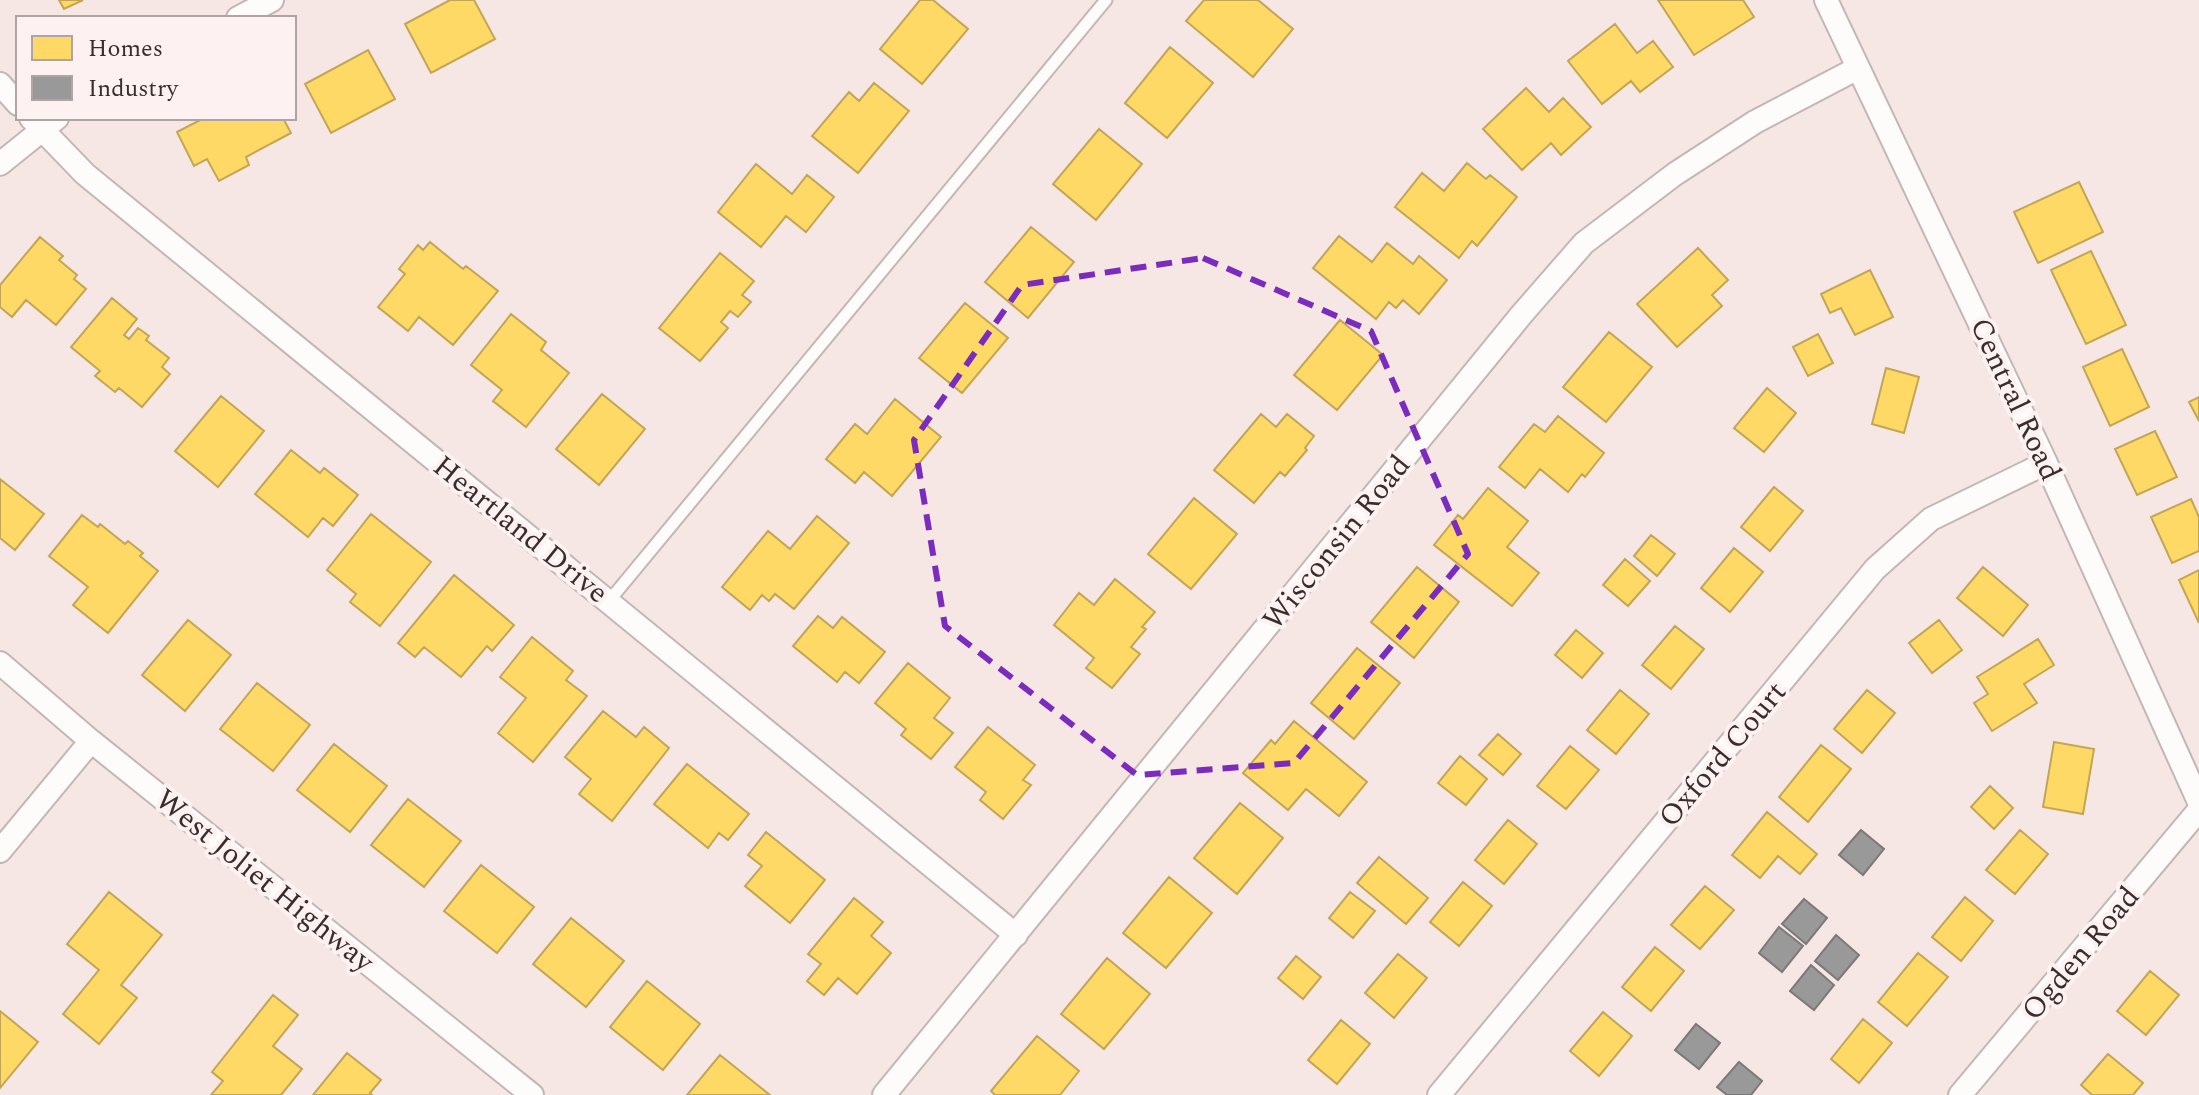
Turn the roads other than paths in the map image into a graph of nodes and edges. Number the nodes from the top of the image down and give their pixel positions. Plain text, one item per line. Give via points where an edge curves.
1 (272, 0) edge
2 (1106, 0) edge
3 (1826, 0) edge
4 (242, 16) edge
5 (1858, 68) junction
6 (0, 84) edge
7 (16, 102) edge
8 (43, 122) edge
9 (0, 164) edge
10 (2046, 463) junction
11 (609, 601) junction
12 (0, 663) edge
13 (91, 741) junction
14 (2199, 802) edge
15 (2199, 810) edge
16 (0, 851) edge
17 (1016, 935) junction
18 (532, 1095) edge
19 (884, 1095) edge
20 (1439, 1095) edge
21 (1960, 1095) edge

1 - 4 street
2 - 11 lane
3 - 5 street, Central Road
5 - 10 street, Central Road
5 - 17 street, Wisconsin Road via 1755,122 1584,243
6 - 7 street
8 - 9 street
8 - 11 street, Heartland Drive via 85,174
10 - 14 street, Central Road
10 - 20 street, Oxford Court via 1931,519 1875,569
11 - 17 street, Heartland Drive
12 - 13 street, West Joliet Highway
13 - 16 street
13 - 18 street, West Joliet Highway
15 - 21 street, Ogden Road
17 - 19 street, Wisconsin Road

